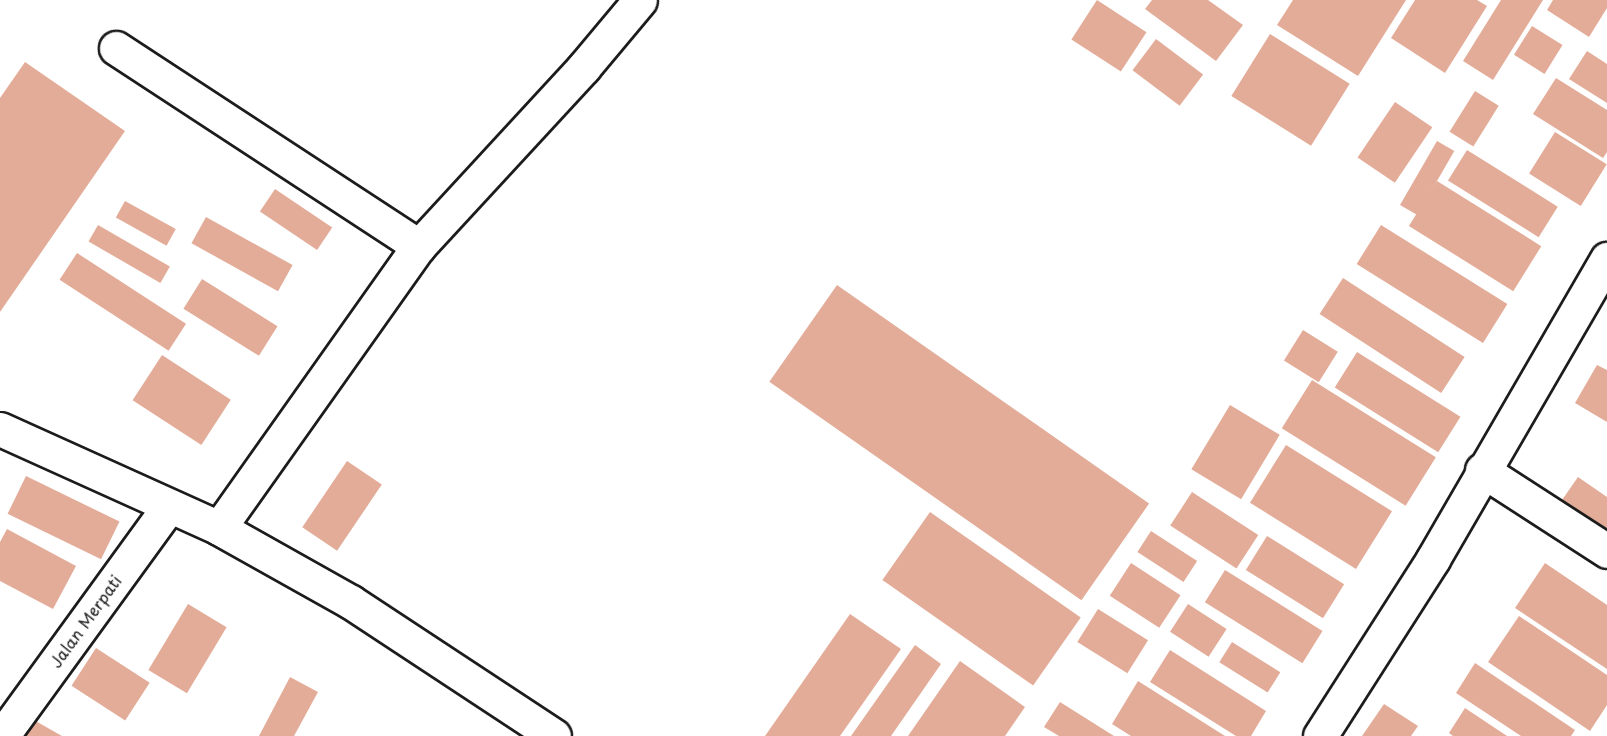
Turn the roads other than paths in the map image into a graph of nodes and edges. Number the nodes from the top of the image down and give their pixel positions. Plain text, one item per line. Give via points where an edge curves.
1 (640, 0) edge
2 (116, 48) dead end
3 (419, 246) junction
4 (1607, 259) edge
5 (0, 429) edge
6 (1482, 470) junction
7 (169, 506) junction
8 (219, 528) junction
9 (1607, 551) edge
10 (2, 736) edge
11 (555, 736) edge
12 (1320, 736) edge

1 - 3 street via 584,67
2 - 3 street
3 - 8 street
4 - 6 street
5 - 7 street
6 - 9 street
6 - 12 street via 1433,560
7 - 8 street
7 - 10 street, Jalan Merpati
8 - 11 street via 351,602

